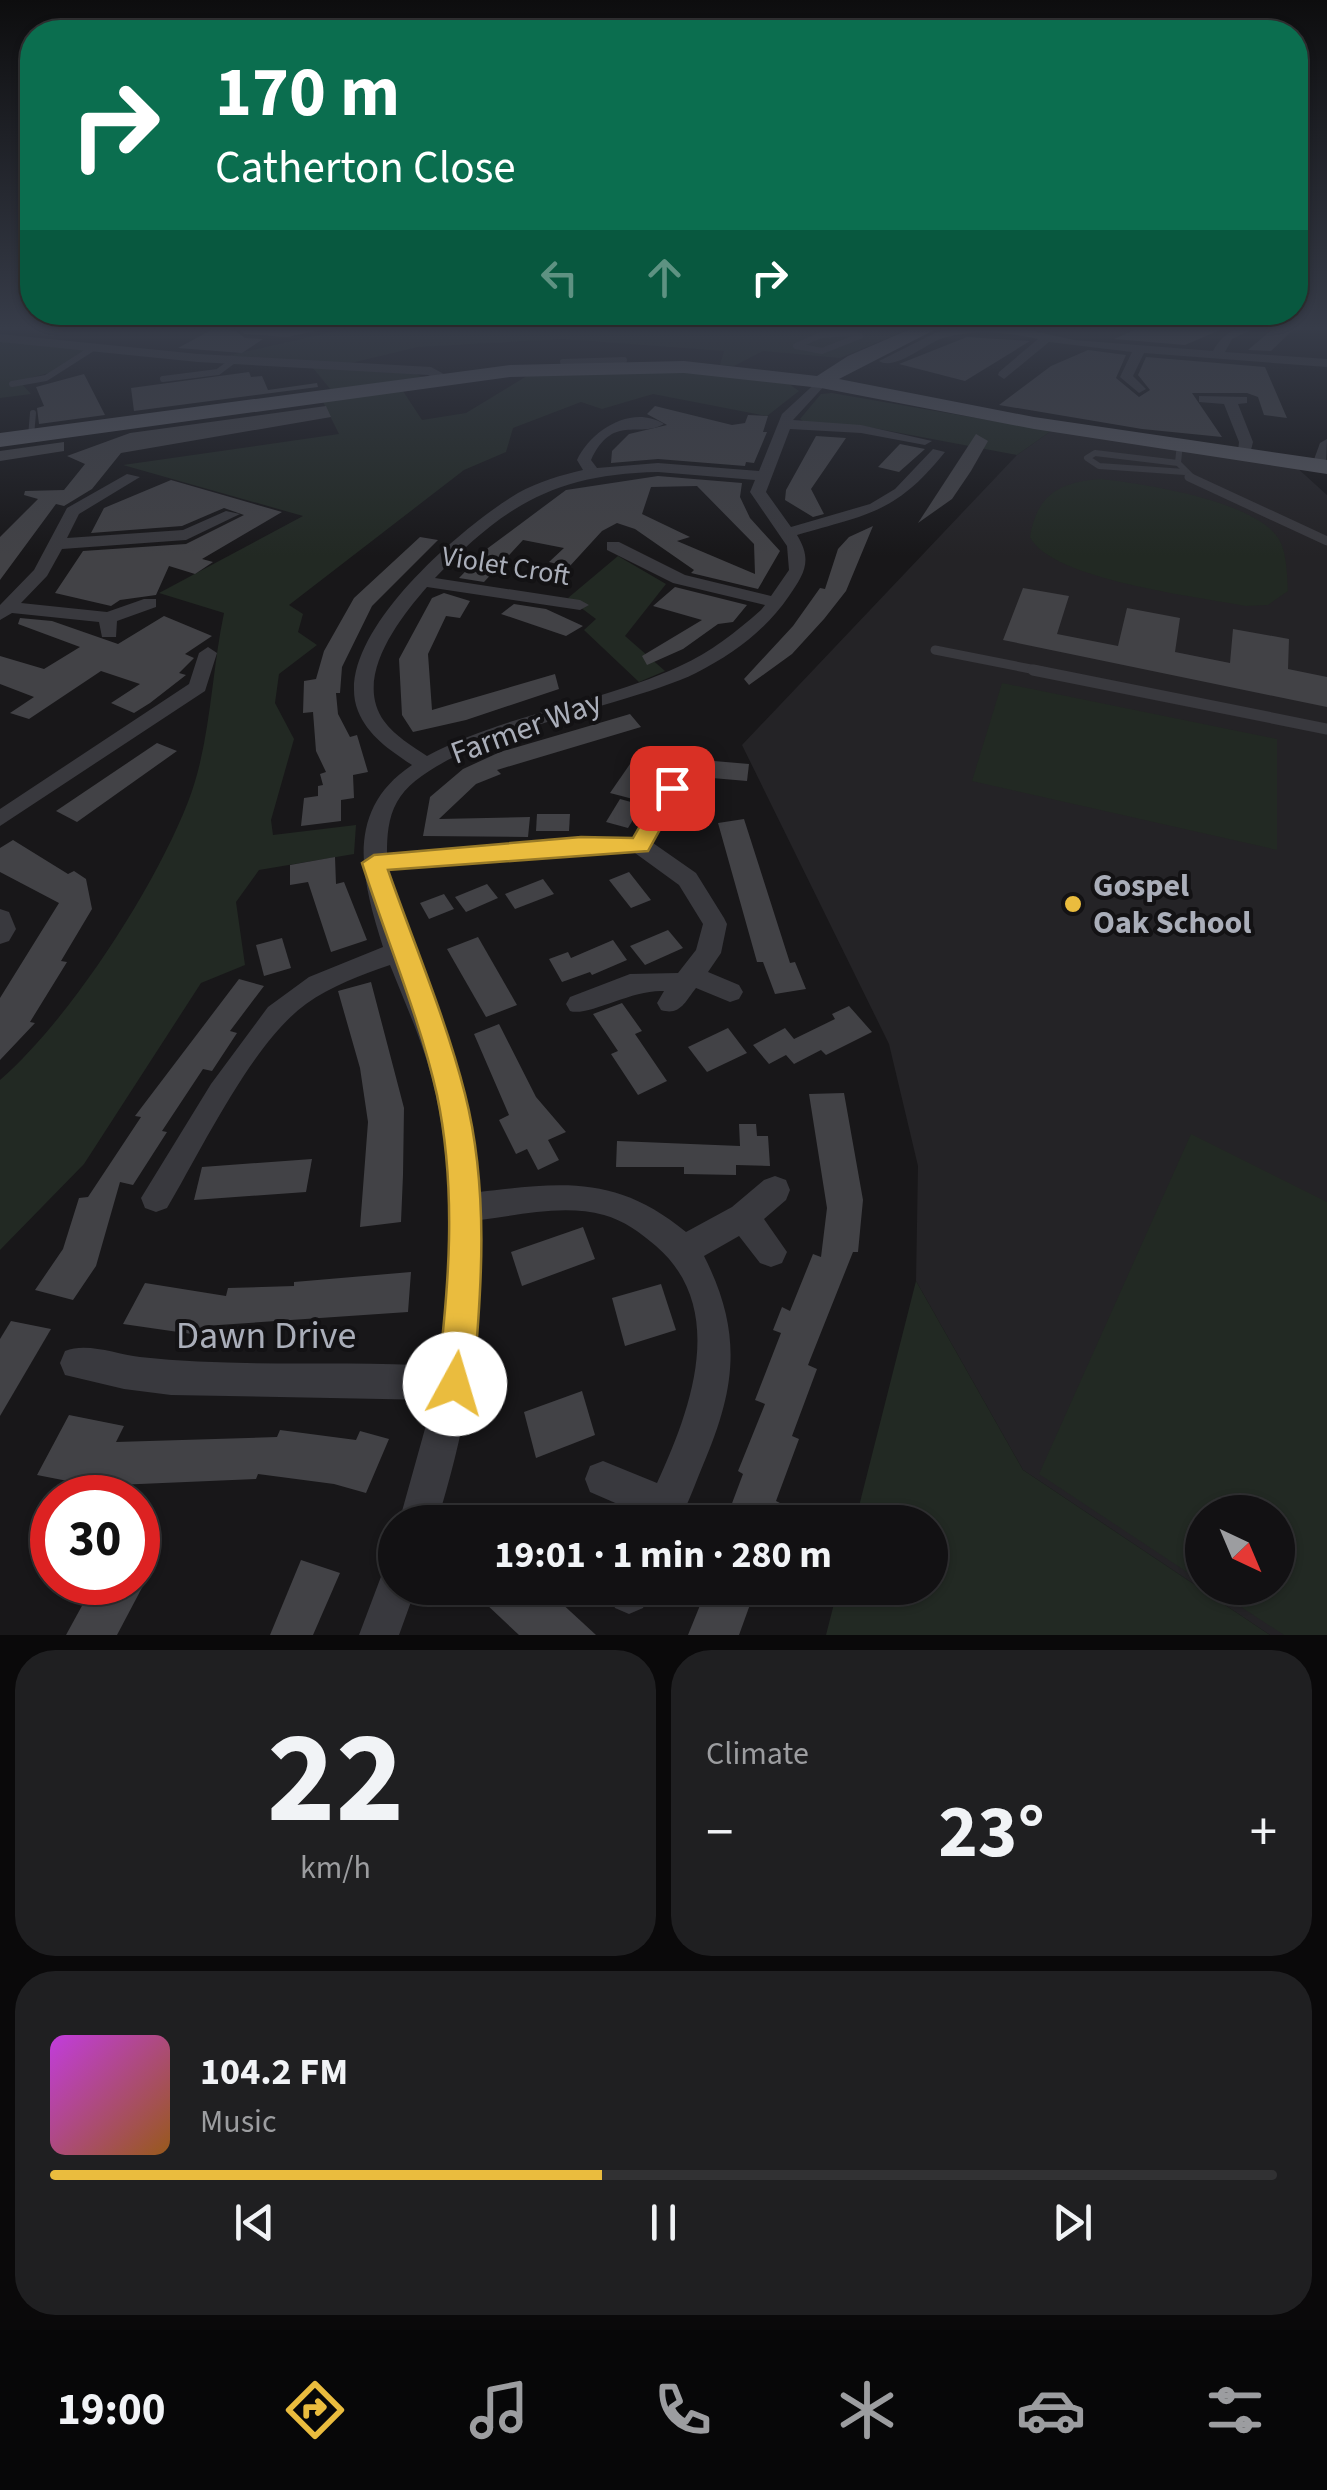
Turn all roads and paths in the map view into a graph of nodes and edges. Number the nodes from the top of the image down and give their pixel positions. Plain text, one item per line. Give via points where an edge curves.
1 (270, 403) edge
2 (797, 403) edge
3 (933, 403) edge
4 (1239, 403) edge
5 (33, 413) dead end
6 (657, 424) dead end
7 (785, 424) junction
8 (31, 436) junction
9 (0, 440) edge
10 (1245, 451) junction
11 (930, 452) junction
12 (1179, 453) junction
13 (1324, 458) edge
14 (908, 459) dead end
15 (592, 472) junction
16 (1185, 472) junction
17 (765, 476) junction
18 (151, 478) dead end
19 (232, 514) dead end
20 (790, 532) junction
21 (1327, 541) edge
22 (57, 544) junction
23 (613, 546) dead end
24 (423, 581) junction
25 (774, 602) junction
26 (150, 603) dead end
27 (580, 605) dead end
28 (6, 611) edge
29 (935, 650) dead end
30 (208, 653) dead end
31 (1327, 729) edge
32 (427, 765) junction
33 (672, 788) dead end
34 (658, 815) junction
35 (0, 819) edge
36 (690, 823) dead end
37 (640, 846) junction
38 (374, 863) junction
39 (0, 918) edge
40 (0, 936) edge
41 (400, 951) junction
42 (682, 988) junction
43 (730, 992) dead end
44 (579, 1004) dead end
45 (776, 1190) dead end
46 (156, 1198) dead end
47 (464, 1208) junction
48 (743, 1217) junction
49 (684, 1250) junction
50 (770, 1252) dead end
51 (77, 1364) dead end
52 (455, 1384) junction
53 (604, 1479) dead end
54 (424, 1505) edge
55 (648, 1505) edge
56 (667, 1505) edge
57 (390, 1605) edge
58 (380, 1635) edge

1 - 8 main road
2 - 7 street
3 - 12 main road
4 - 10 street
5 - 8 lane
6 - 15 street via 631,420 599,437 584,460
7 - 11 street via 861,428
7 - 17 street
8 - 9 main road
10 - 12 main road
10 - 13 main road
11 - 14 street
11 - 20 street via 900,492 876,507
12 - 16 lane
12 - 16 lane via 1087,458 1100,466
15 - 17 street via 666,468
15 - 24 street via 517,498
16 - 21 lane
17 - 20 street via 761,500
18 - 22 street via 130,474 73,512
19 - 22 street via 176,543
20 - 25 street, Farmer Way via 800,555 798,570
22 - 28 street
23 - 25 street via 678,580
24 - 27 street, Violet Croft
24 - 32 street via 380,638 365,700 385,735
25 - 32 street, Farmer Way via 731,646 682,673 491,733
26 - 28 street via 109,625
29 - 31 lane
30 - 35 street via 198,687 161,724
32 - 38 street, Farmer Way via 387,800 373,830
33 - 34 street
34 - 36 street
34 - 37 street
37 - 38 street
37 - 42 street via 688,879 714,924 708,952
38 - 41 street, Farmer Way
39 - 40 street
41 - 46 street via 323,980 289,1002
41 - 47 street, Farmer Way via 451,1096
42 - 43 street
42 - 44 street via 650,978
45 - 48 street
47 - 49 street via 584,1194 642,1213
47 - 52 street, Farmer Way via 466,1288
48 - 49 street
48 - 50 street
49 - 56 street via 708,1295 719,1353 714,1386
51 - 52 street, Dawn Drive via 207,1382
52 - 54 street, Farmer Way via 448,1435
53 - 55 street
57 - 58 street

